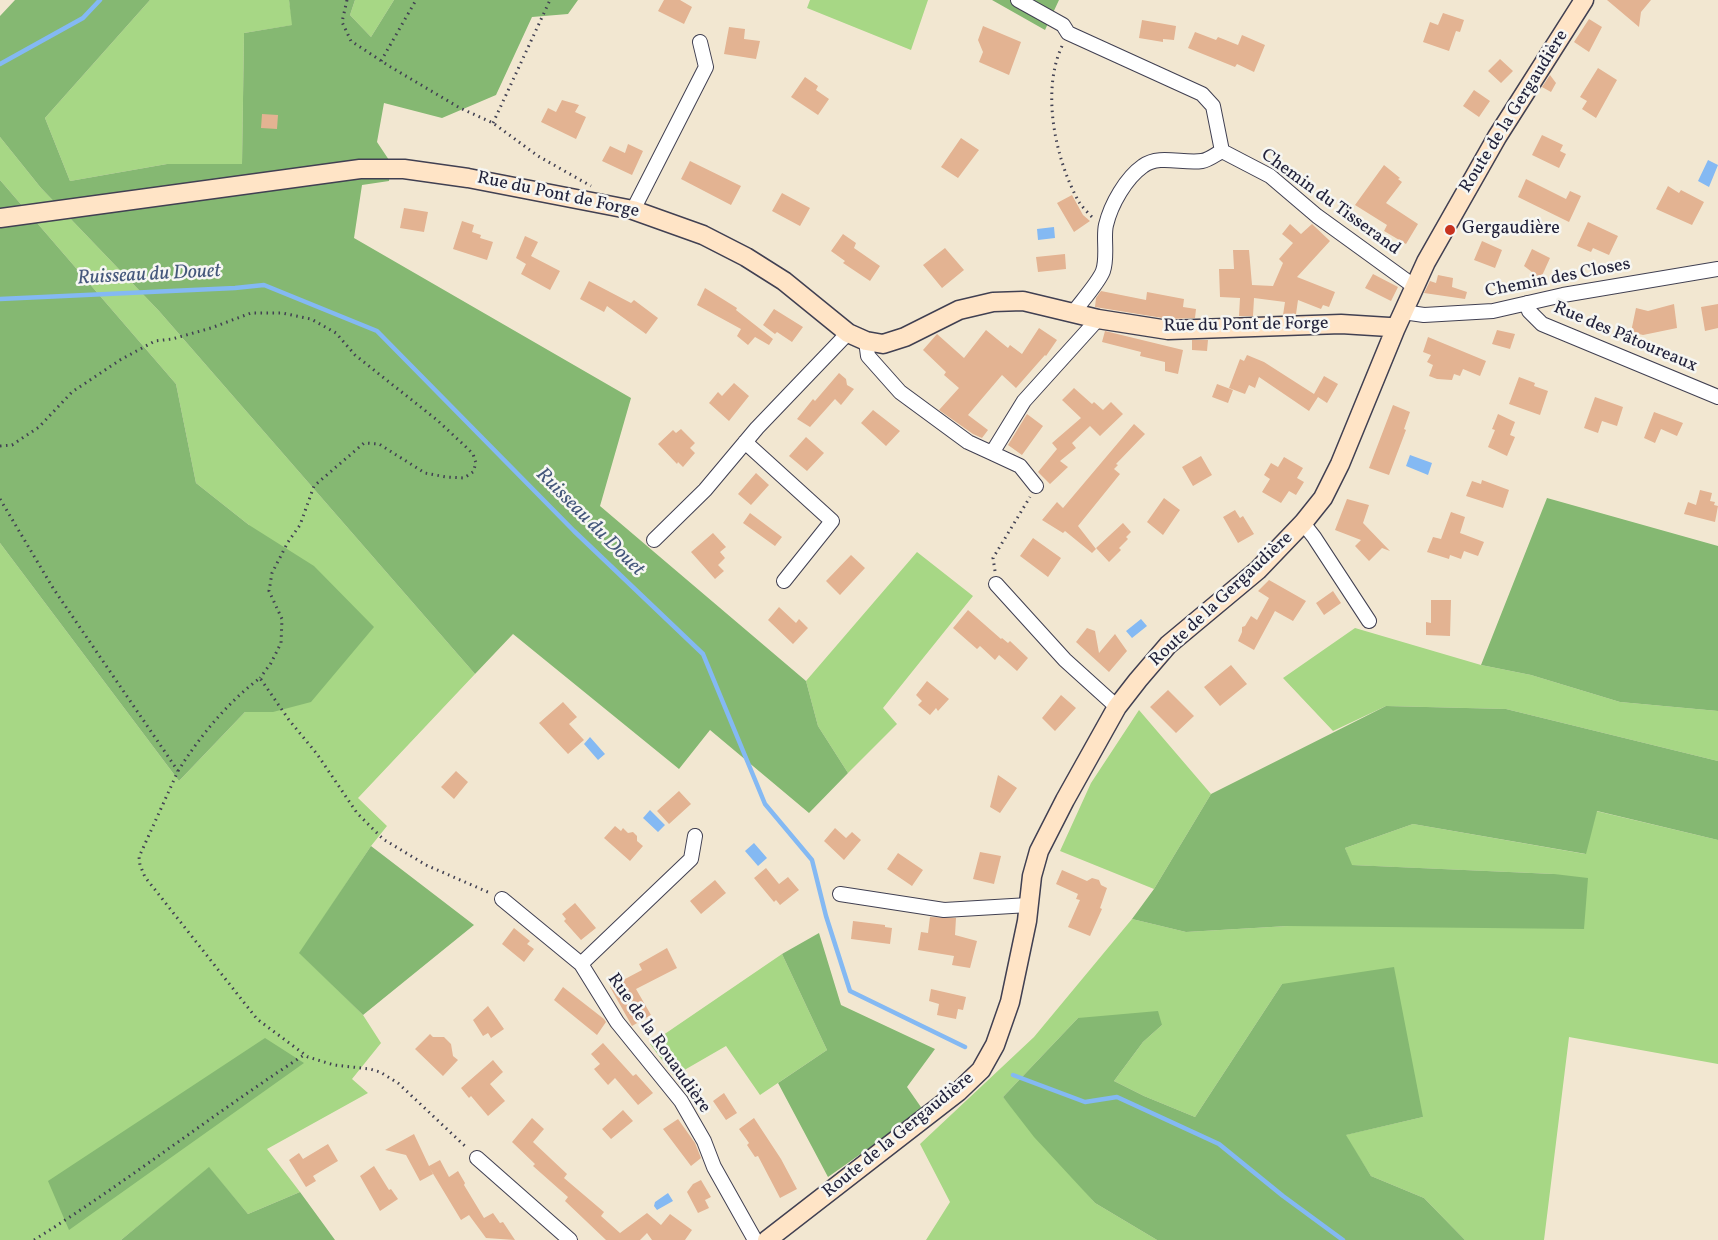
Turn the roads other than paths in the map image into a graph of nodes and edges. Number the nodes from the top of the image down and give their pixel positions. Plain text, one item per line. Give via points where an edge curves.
1 (1018, 0) edge
2 (1584, 0) edge
3 (700, 42) dead end
4 (1222, 151) junction
5 (633, 210) junction
6 (0, 218) edge
7 (1718, 269) edge
8 (1415, 288) junction
9 (1527, 303) junction
10 (1404, 310) junction
11 (1073, 313) junction
12 (1098, 318) junction
13 (1395, 330) junction
14 (848, 333) junction
15 (866, 341) junction
16 (1718, 397) edge
17 (745, 442) junction
18 (992, 453) junction
19 (1036, 486) road end
20 (1303, 523) junction
21 (654, 540) dead end
22 (784, 581) dead end
23 (996, 584) road end
24 (1369, 621) dead end
25 (1117, 707) junction
26 (695, 836) dead end
27 (840, 894) dead end
28 (502, 899) road end
29 (1029, 905) junction
30 (581, 964) junction
31 (477, 1158) road end
32 (570, 1240) edge
33 (755, 1240) edge
34 (767, 1240) edge

1 - 4 street via 1063,25 1068,33 1202,94 1213,106
2 - 8 street, Route de la Gergaudière via 1468,186
3 - 5 street via 706,67
4 - 8 street, Chemin du Tisserand via 1270,177
4 - 11 street via 1204,161 1161,160 1144,165 1129,179 1105,226 1102,271
5 - 6 street, Rue du Pont de Forge via 468,178 404,169 360,169
5 - 14 street, Rue du Pont de Forge via 703,235 746,256
7 - 9 street, Chemin des Closes
8 - 10 street, Route de la Gergaudière
9 - 10 street, Chemin des Closes via 1460,314 1424,315
9 - 16 street, Rue des Pâtoureaux via 1529,311 1542,324
10 - 13 street, Route de la Gergaudière
11 - 12 street, Rue du Pont de Forge
11 - 15 street, Rue du Pont de Forge via 1023,301 993,302 959,310 883,344
12 - 13 street, Rue du Pont de Forge via 1168,330 1341,324
12 - 18 street via 1024,401
13 - 20 street, Route de la Gergaudière via 1340,464 1323,498
14 - 15 street, Rue du Pont de Forge
14 - 17 street
15 - 18 street via 868,356 900,392 968,442
17 - 21 street via 705,490
17 - 22 street via 832,521
18 - 19 street via 1020,466
20 - 24 street
20 - 25 street, Route de la Gergaudière via 1257,570 1168,645
23 - 25 street via 1065,660
25 - 29 street, Route de la Gergaudière via 1039,851
26 - 30 street via 691,859
27 - 29 street via 944,910
28 - 30 street, Rue de la Rouaudière
29 - 34 street, Route de la Gergaudière via 1010,1002 995,1045 981,1070
30 - 33 street, Rue de la Rouaudière via 617,1022 681,1101
31 - 32 street

